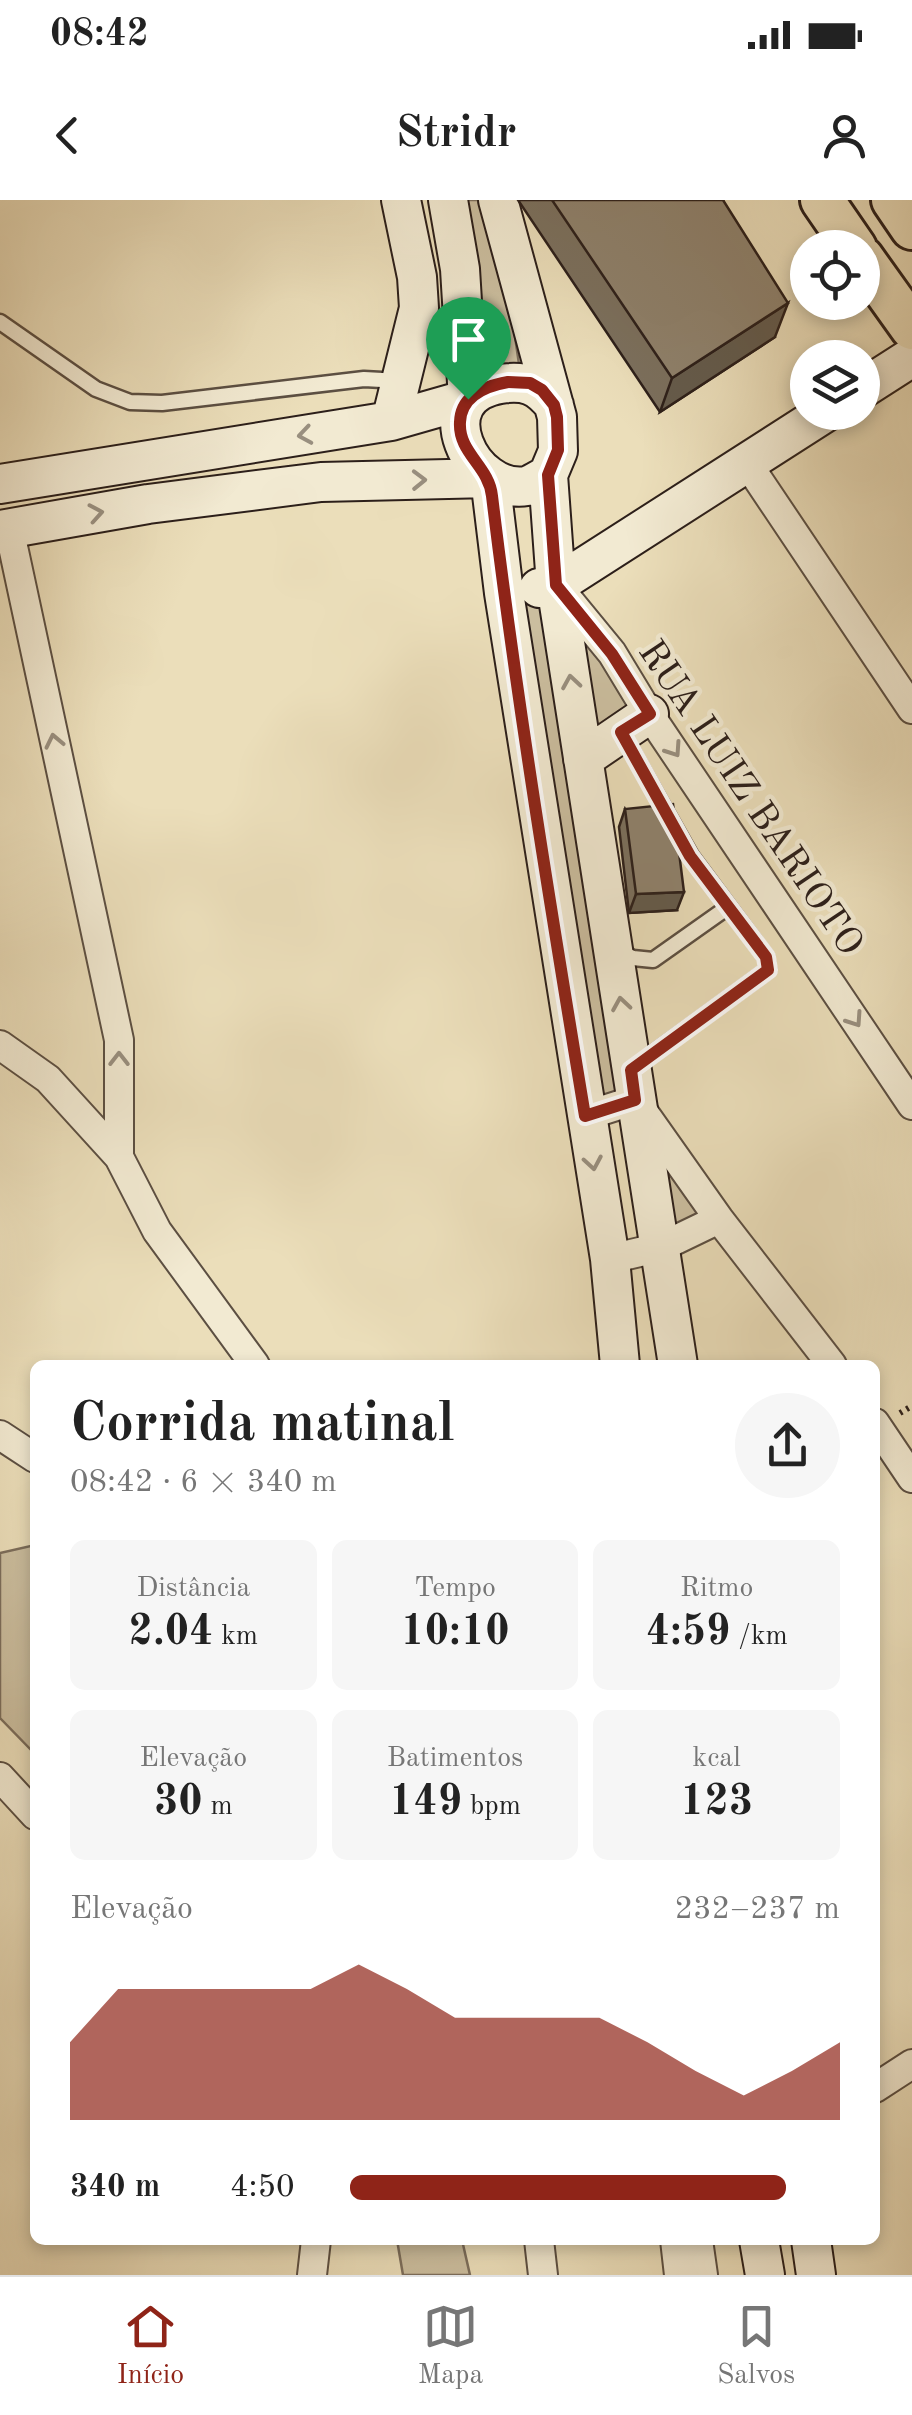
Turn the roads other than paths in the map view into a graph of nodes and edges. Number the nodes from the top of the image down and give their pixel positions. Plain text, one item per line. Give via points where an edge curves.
1 (401, 200) edge
2 (448, 200) edge
3 (498, 200) edge
4 (822, 200) edge
5 (893, 200) edge
6 (912, 228) edge
7 (843, 230) edge
8 (880, 283) edge
9 (0, 322) edge
10 (912, 328) edge
11 (912, 357) edge
12 (880, 377) edge
13 (401, 381) junction
14 (468, 399) junction
15 (554, 405) junction
16 (391, 421) junction
17 (798, 430) edge
18 (747, 463) junction
19 (548, 475) junction
20 (490, 478) junction
21 (0, 484) edge
22 (4, 529) edge
23 (556, 585) junction
24 (504, 593) junction
25 (912, 709) edge
26 (635, 723) junction
27 (583, 759) junction
28 (728, 907) junction
29 (612, 950) junction
30 (0, 1045) edge
31 (633, 1085) junction
32 (912, 1105) edge
33 (585, 1116) junction
34 (118, 1157) junction
35 (719, 1219) junction
36 (661, 1247) junction
37 (610, 1258) junction
38 (251, 1360) edge
39 (620, 1360) edge
40 (677, 1360) edge
41 (828, 1360) edge
42 (880, 1430) edge
43 (0, 1435) edge
44 (30, 1455) edge
45 (912, 1478) edge
46 (0, 1777) edge
47 (30, 1810) edge
48 (912, 2064) edge
49 (880, 2085) edge
50 (315, 2245) edge
51 (539, 2245) edge
52 (676, 2245) edge
53 (699, 2245) edge
54 (761, 2245) edge
55 (812, 2245) edge
56 (312, 2275) edge
57 (542, 2275) edge
58 (679, 2275) edge
59 (703, 2275) edge
60 (765, 2275) edge
61 (816, 2275) edge

1 - 13 street via 418,308
2 - 14 street
3 - 15 street
4 - 7 main road
5 - 6 main road
8 - 10 main road
9 - 13 lane via 96,389 130,402 364,378
11 - 12 street
13 - 16 street
14 - 15 street via 490,386 530,383
14 - 16 street
14 - 20 street via 460,432
15 - 19 street via 558,450
16 -> 21 street
17 - 18 street
18 - 23 street
18 - 25 street
19 - 20 street via 527,486
19 - 23 street
22 -> 20 street via 321,482
20 - 24 street
34 -> 22 street via 118,1040
23 - 24 street
23 - 26 street, RUA LUIZ BARIOTO via 612,654
27 -> 23 street
24 - 33 street
26 - 27 street
26 - 28 lane via 690,856
26 -> 32 street, RUA LUIZ BARIOTO
27 - 29 street
28 - 29 lane via 653,960
28 - 31 lane via 766,957 768,970
31 -> 29 street
30 - 34 street via 48,1079
31 - 33 street
31 - 35 street
31 - 36 street
33 -> 37 street
34 - 38 street via 157,1231
35 - 36 street
35 - 41 street
36 - 37 street
36 - 40 street
37 - 39 street
42 - 45 street
43 - 44 street
46 - 47 street
48 - 49 street
50 - 56 street
51 - 57 street
52 - 58 street
53 - 59 street
54 - 60 street
55 - 61 street

